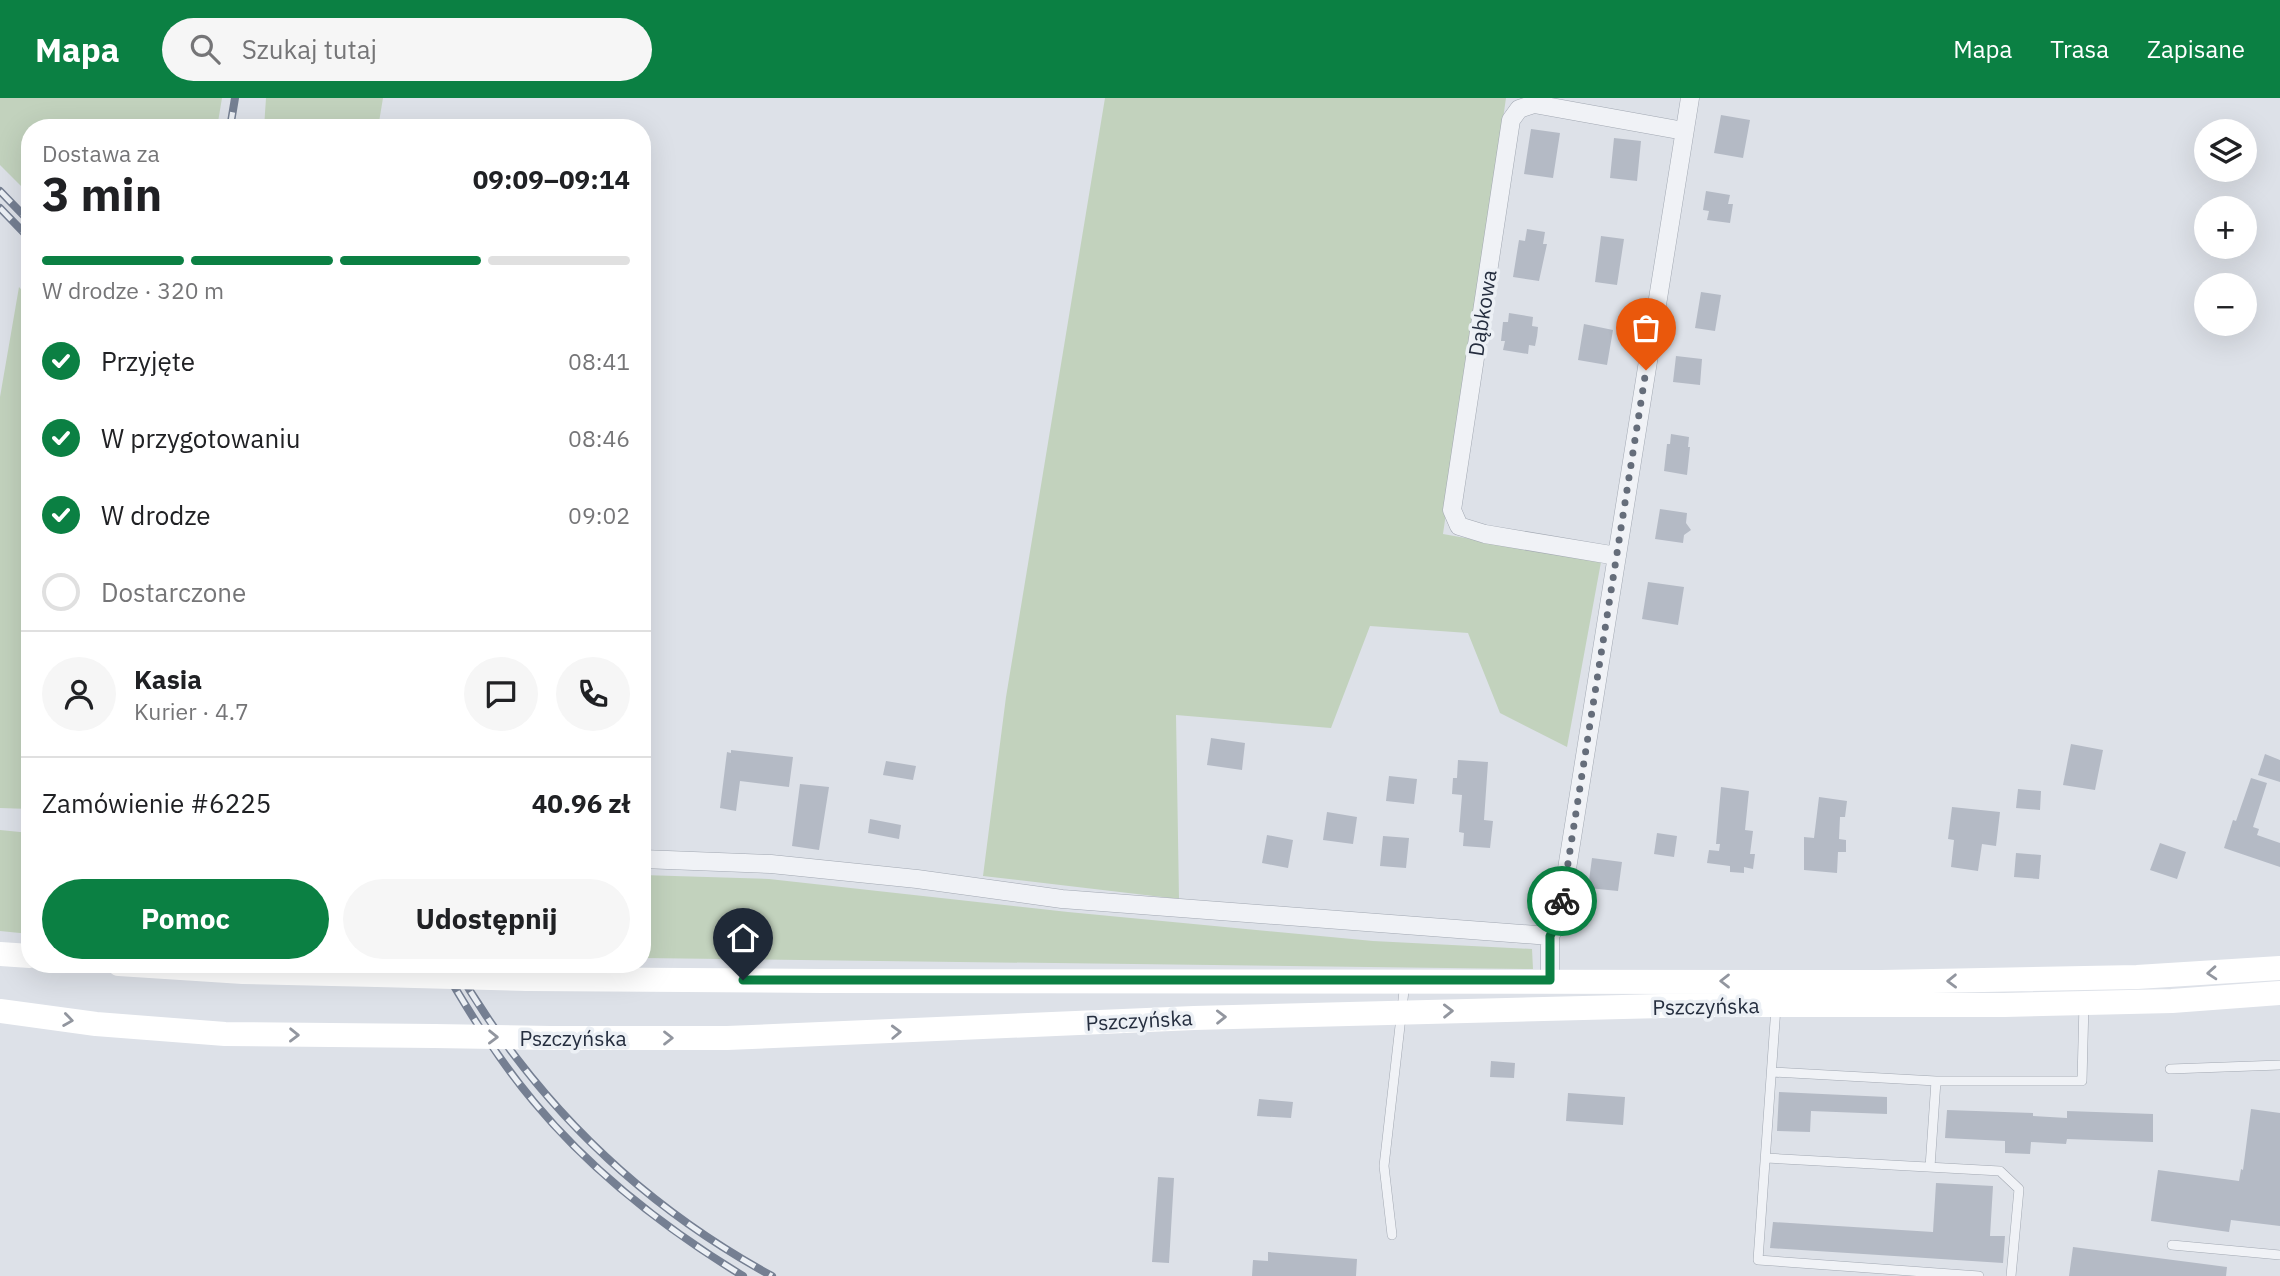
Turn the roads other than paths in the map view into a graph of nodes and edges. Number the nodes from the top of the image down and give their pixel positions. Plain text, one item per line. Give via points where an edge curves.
1 (1689, 98) edge
2 (1684, 131) junction
3 (1617, 556) junction
4 (651, 859) edge
5 (1550, 936) junction
6 (0, 954) edge
7 (21, 955) edge
8 (2280, 968) edge
9 (288, 973) edge
10 (1405, 980) junction
11 (1550, 980) junction
12 (2280, 993) edge
13 (2084, 1003) junction
14 (1776, 1005) junction
15 (0, 1011) edge
16 (1402, 1012) junction
17 (2280, 1065) edge
18 (2170, 1069) dead end
19 (1772, 1072) junction
20 (1936, 1081) junction
21 (1766, 1158) junction
22 (1930, 1167) junction
23 (1392, 1235) dead end
24 (2172, 1245) dead end
25 (2280, 1255) edge
26 (1979, 1276) edge
27 (2011, 1276) edge

1 - 2 street
2 - 3 street
2 - 3 street, Dąbkowa via 1534,104 1519,109 1511,120 1452,510 1459,526 1485,534
3 - 5 street via 1559,919
4 - 5 street via 771,864 917,878 1062,900
5 - 11 street
6 - 7 main road
8 -> 11 main road, Pszczyńska via 2137,977 1895,982
9 - 10 main road, Pszczyńska, bridge via 528,979
10 - 11 main road, Pszczyńska
10 - 16 lane
12 - 13 main road, Pszczyńska
13 - 14 main road, Pszczyńska
13 - 20 lane via 2082,1081
16 -> 14 main road, Pszczyńska
14 - 19 lane
15 -> 16 main road, Pszczyńska, bridge via 225,1034 551,1038 727,1038
16 - 23 lane via 1384,1166
17 - 18 lane
19 - 20 lane
19 - 21 lane
20 - 22 lane
21 - 22 lane
21 - 26 lane via 1758,1260
22 - 27 lane via 2000,1171 2019,1189
24 - 25 lane

